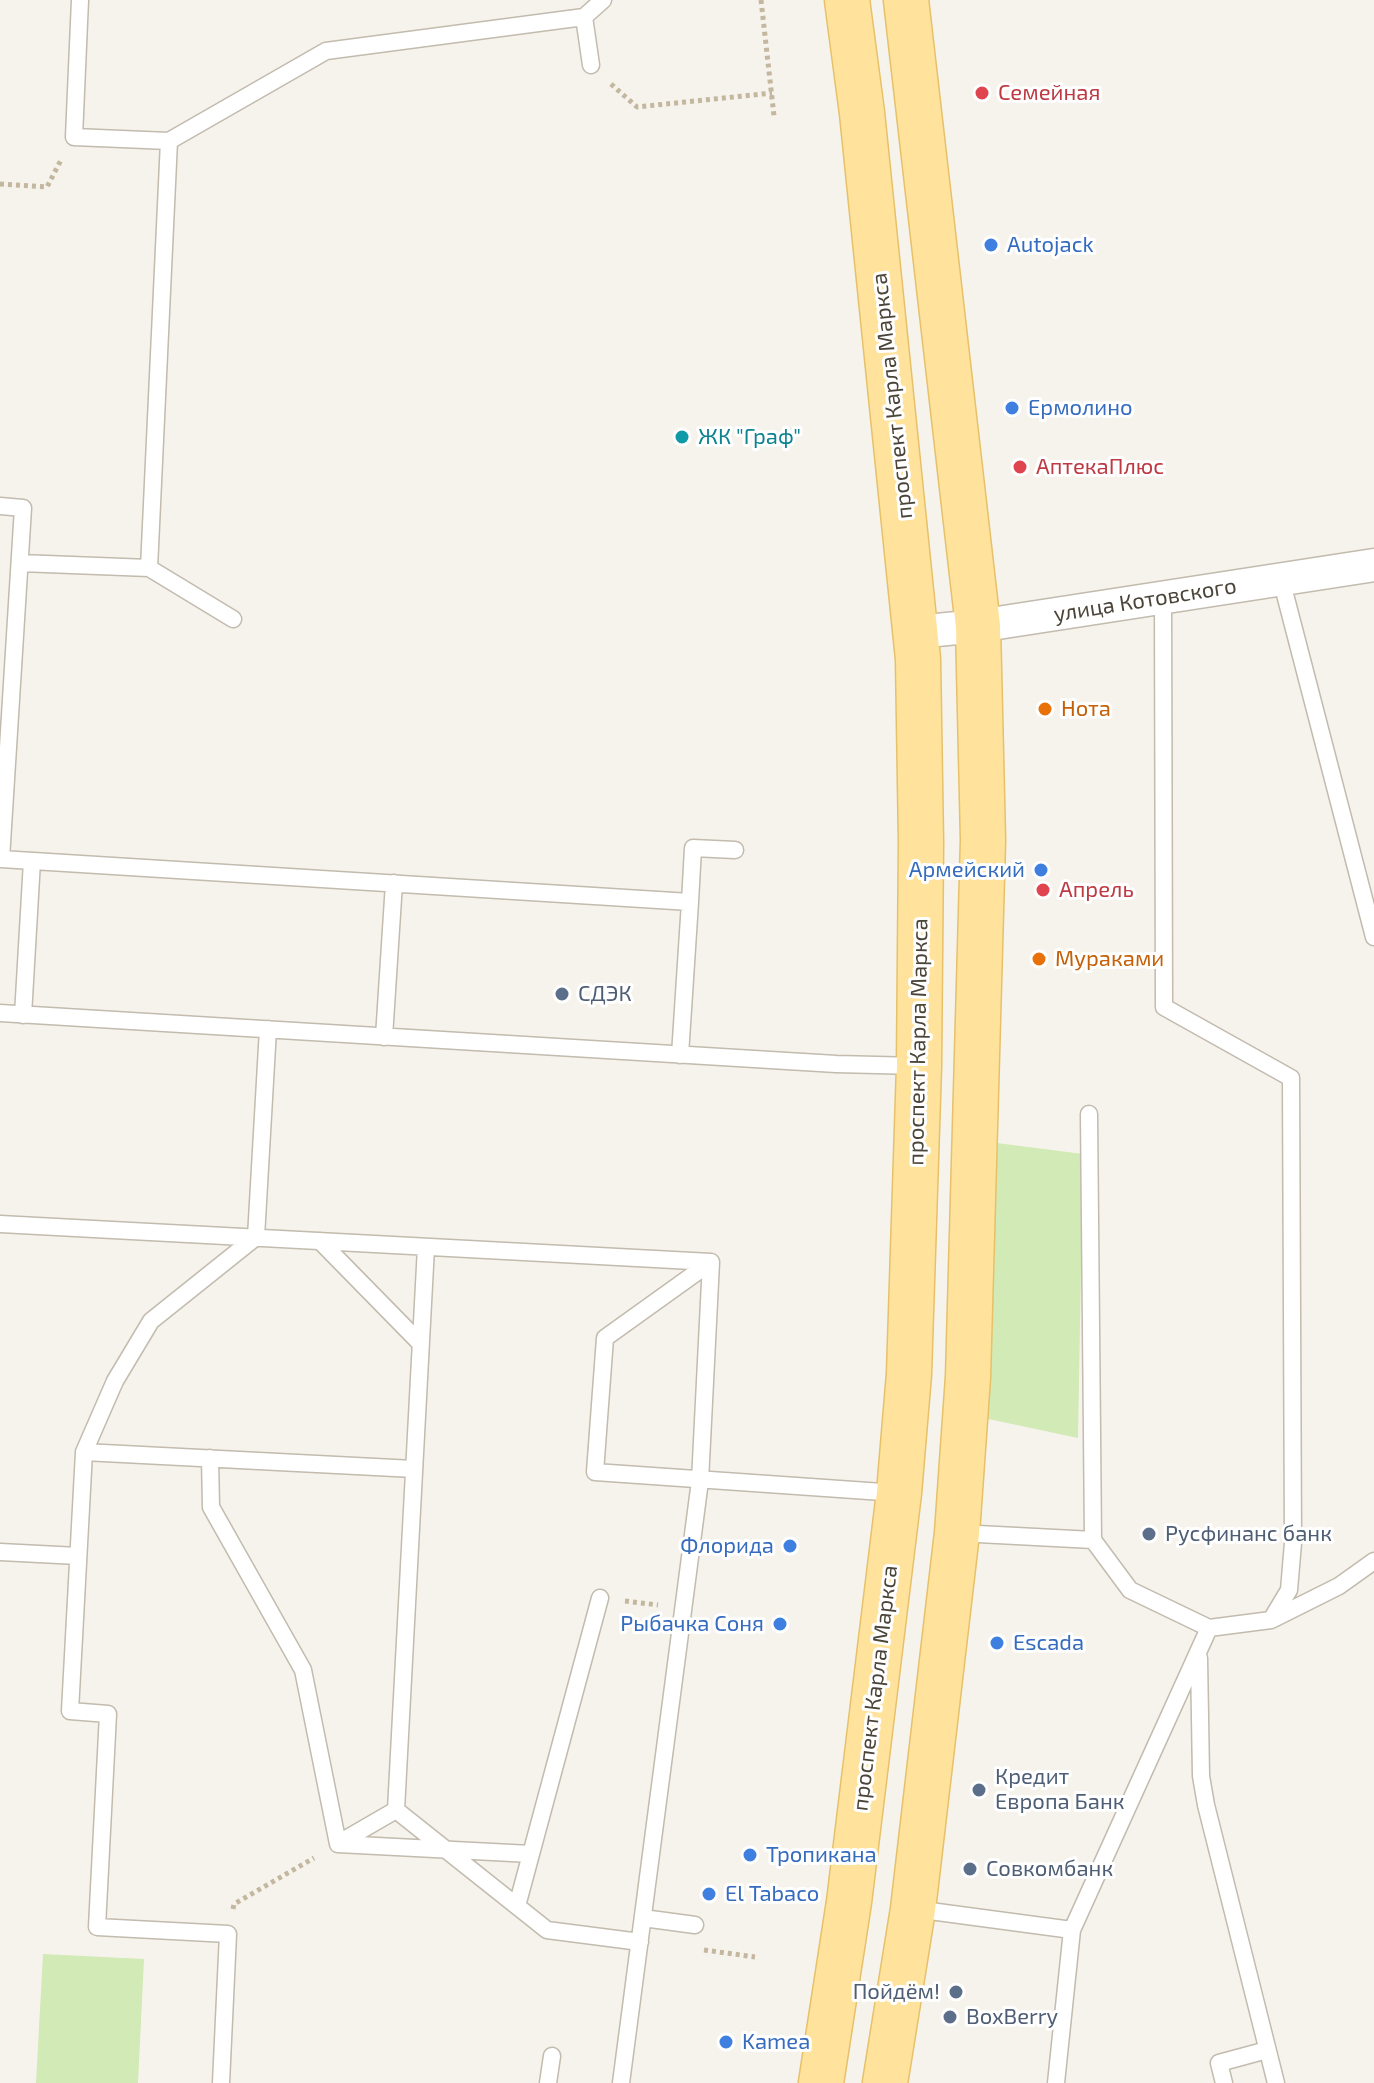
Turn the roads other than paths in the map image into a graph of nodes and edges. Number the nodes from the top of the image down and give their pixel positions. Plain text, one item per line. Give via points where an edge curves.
1 (80, 0) edge
2 (603, 0) edge
3 (847, 0) edge
4 (906, 0) edge
5 (584, 17) junction
6 (591, 65) road end
7 (169, 141) junction
8 (0, 506) edge
9 (20, 563) junction
10 (1374, 565) edge
11 (149, 568) junction
12 (1281, 579) junction
13 (1163, 597) junction
14 (233, 619) dead end
15 (978, 626) junction
16 (916, 632) junction
17 (735, 850) dead end
18 (32, 861) junction
19 (394, 883) junction
20 (690, 902) junction
21 (1374, 937) edge
22 (0, 1013) edge
23 (23, 1015) junction
24 (268, 1029) junction
25 (384, 1037) junction
26 (680, 1055) junction
27 (919, 1066) junction
28 (1089, 1114) dead end
29 (0, 1224) edge
30 (256, 1237) junction
31 (320, 1241) junction
32 (426, 1247) junction
33 (711, 1262) junction
34 (421, 1344) junction
35 (84, 1452) junction
36 (210, 1458) junction
37 (414, 1469) junction
38 (700, 1481) junction
39 (899, 1493) junction
40 (957, 1533) junction
41 (1093, 1540) junction
42 (0, 1552) edge
43 (78, 1556) junction
44 (1374, 1561) edge
45 (600, 1598) road end
46 (1271, 1620) junction
47 (1209, 1628) junction
48 (1199, 1651) junction
49 (396, 1810) junction
50 (338, 1844) junction
51 (447, 1850) junction
52 (531, 1854) junction
53 (517, 1906) junction
54 (913, 1909) junction
55 (643, 1918) junction
56 (695, 1925) dead end
57 (1072, 1930) junction
58 (640, 1942) junction
59 (1267, 2050) junction
60 (552, 2056) dead end
61 (221, 2083) edge
62 (548, 2083) edge
63 (621, 2083) edge
64 (821, 2083) edge
65 (885, 2083) edge
66 (1056, 2083) edge
67 (1224, 2083) edge
68 (1276, 2083) edge

1 - 7 lane via 74,137
2 - 5 lane
3 - 16 main road, проспект Карла Маркса
4 - 15 main road
5 - 6 lane
5 - 7 lane via 326,51
7 - 11 lane
8 - 9 lane via 23,508
9 - 11 lane
9 - 18 lane via 1,859
10 - 12 street, улица Котовского
11 - 14 lane
12 - 13 street, улица Котовского
12 - 21 lane
13 - 15 street, улица Котовского
13 - 46 lane via 1164,1007 1291,1078 1293,1543 1289,1590
15 - 16 street, улица Котовского
15 - 40 main road via 983,840 968,1377
16 - 27 main road, проспект Карла Маркса
17 - 20 lane via 693,848
18 - 19 lane
18 - 23 lane
19 - 20 lane
19 - 25 lane
20 - 26 lane
22 - 23 lane
23 - 24 lane
24 - 25 lane
24 - 30 lane
25 - 26 lane
26 - 27 lane
27 - 39 main road, проспект Карла Маркса via 909,1374
28 - 41 lane
29 - 30 lane
30 - 31 lane
30 - 35 lane via 151,1321 115,1381
31 - 32 lane
31 - 34 lane
32 - 33 lane
32 - 34 lane
33 - 38 lane
33 - 38 lane via 605,1338 595,1472
34 - 37 lane
35 - 36 lane
35 - 43 lane
36 - 37 lane
36 - 50 lane via 211,1507 303,1670
37 - 49 lane
38 - 39 lane
38 - 55 lane
39 - 64 main road, проспект Карла Маркса via 849,1902
40 - 41 lane
40 - 54 main road
41 - 47 lane via 1130,1590
42 - 43 lane
43 - 61 lane via 70,1711 108,1714 97,1927 228,1934
44 - 46 lane via 1339,1586
45 - 52 lane
46 - 47 lane
47 - 48 lane
48 - 57 lane
48 - 59 lane via 1201,1776
49 - 50 lane
49 - 51 lane
50 - 51 lane
51 - 52 lane
51 - 53 lane
52 - 53 lane
53 - 58 lane via 547,1930
54 - 57 lane
54 - 65 main road
55 - 56 lane
55 - 58 lane
57 - 66 lane
58 - 63 lane
59 - 67 lane via 1219,2063
59 - 68 lane
60 - 62 lane

